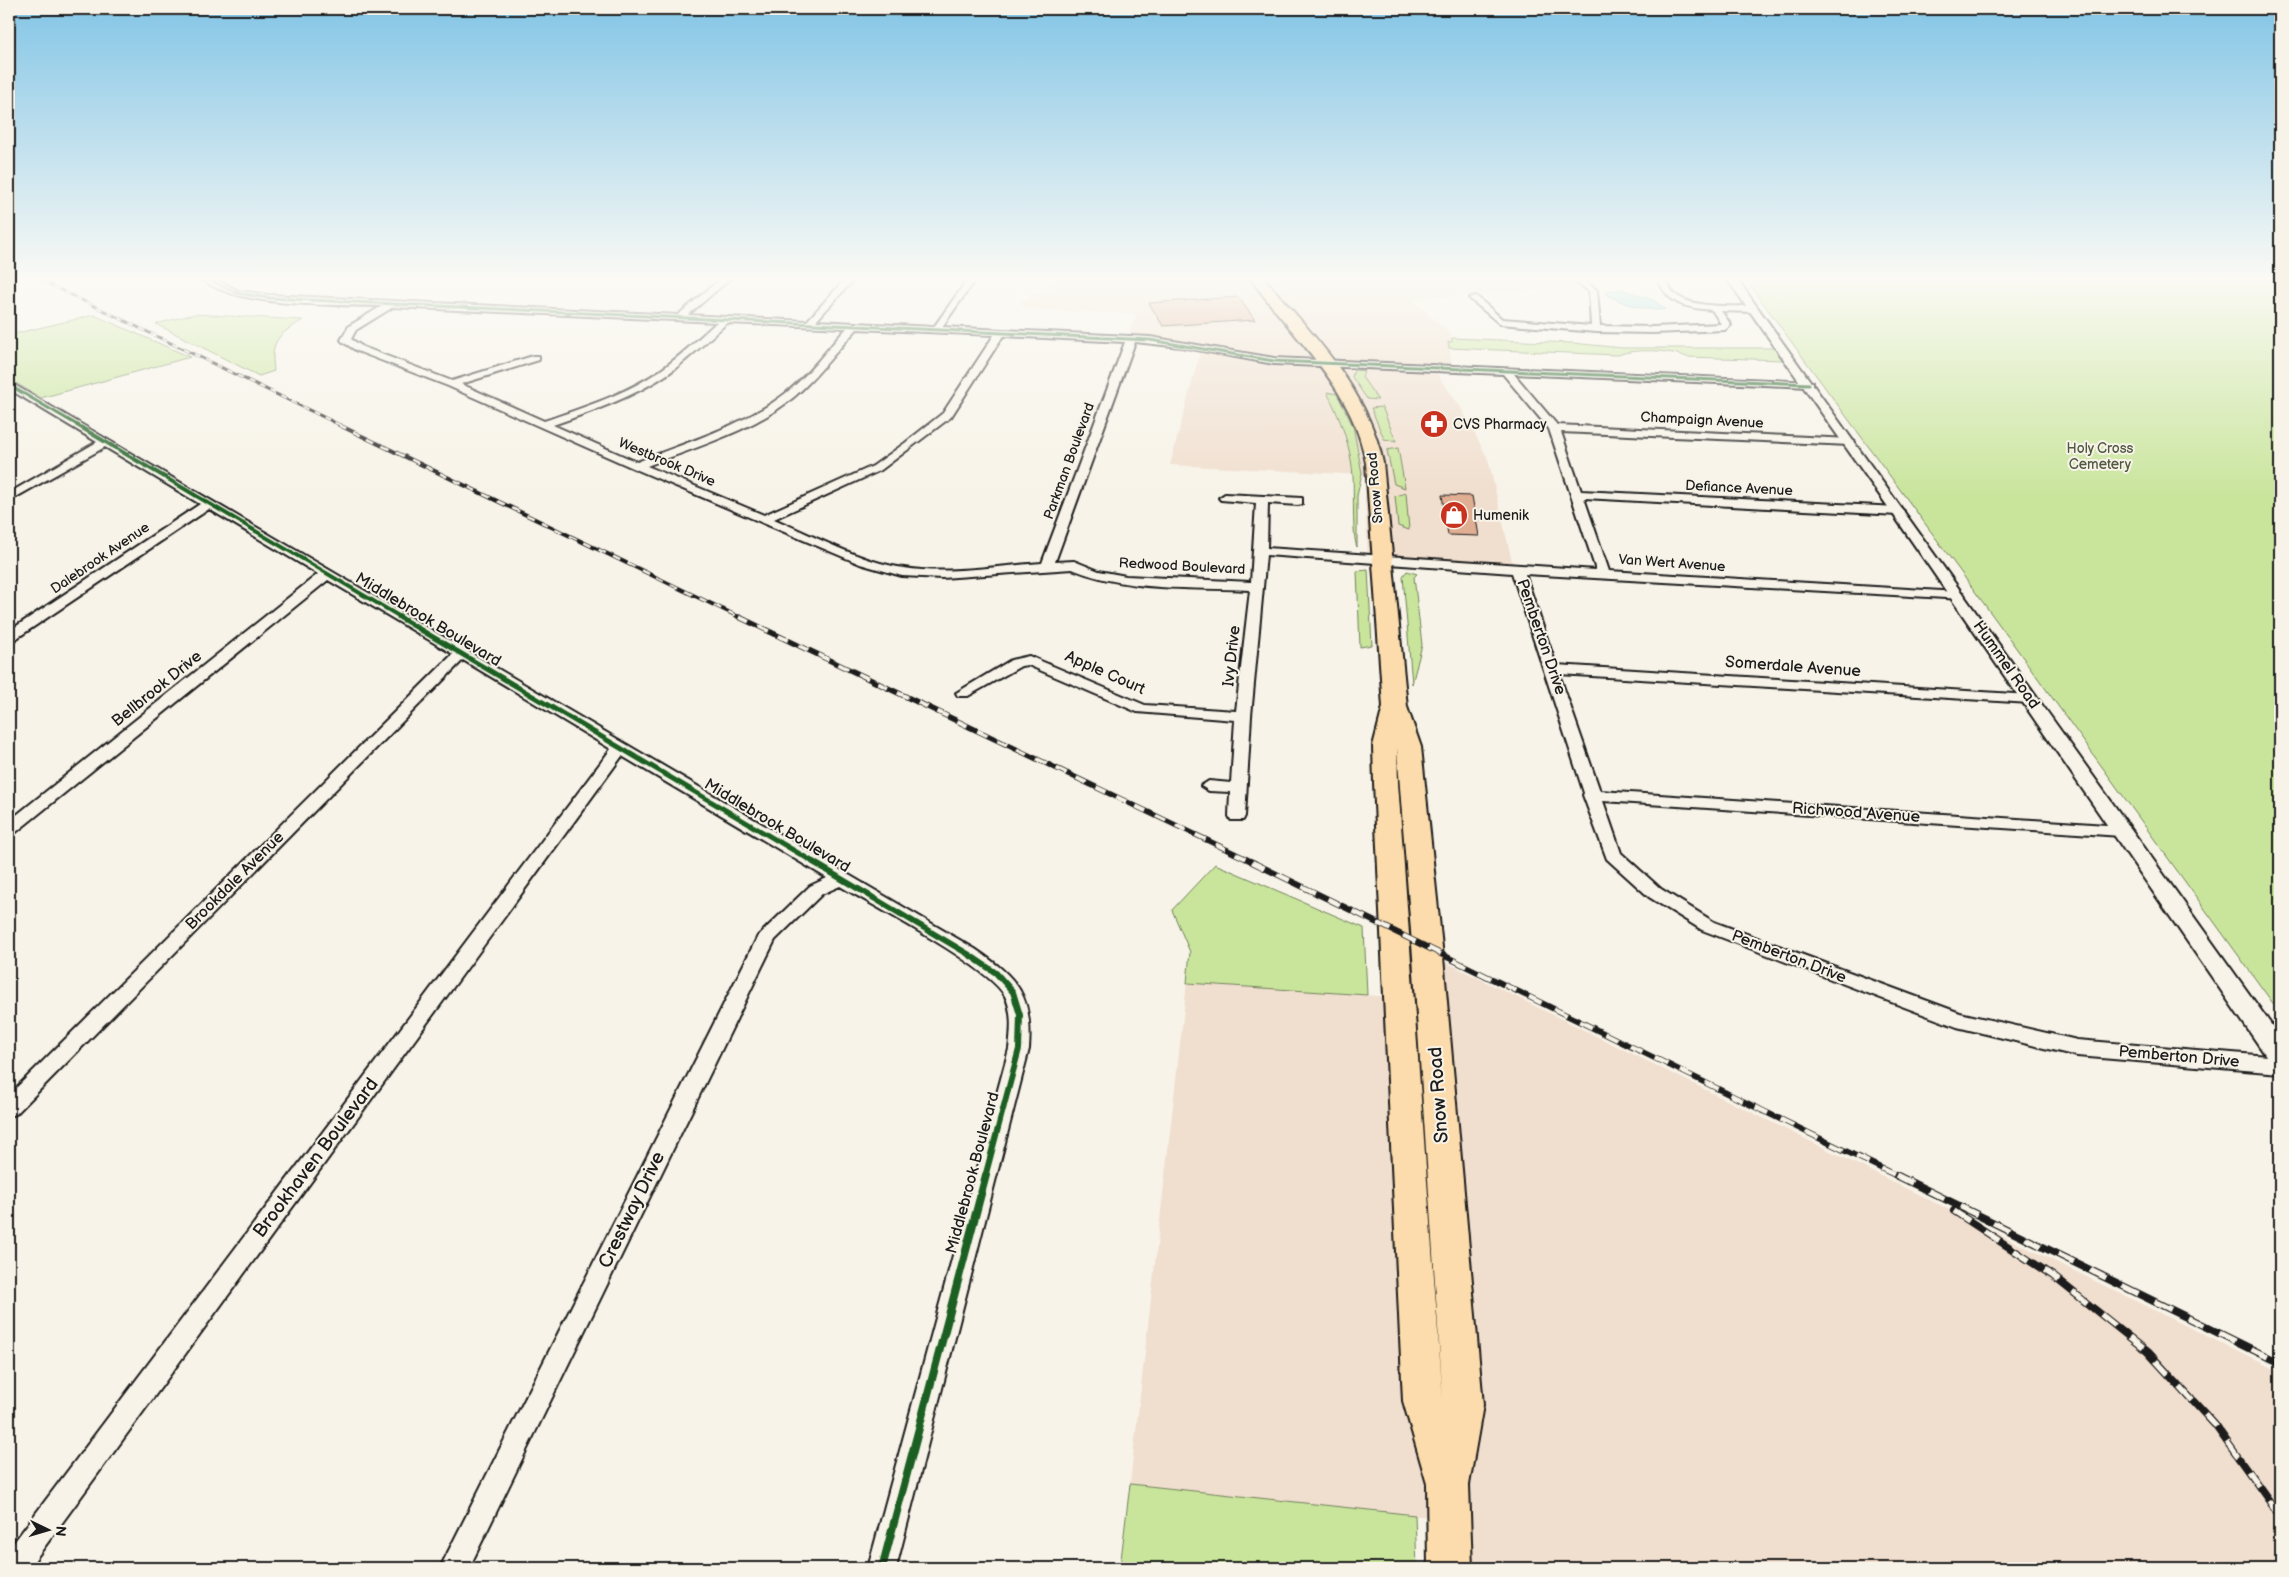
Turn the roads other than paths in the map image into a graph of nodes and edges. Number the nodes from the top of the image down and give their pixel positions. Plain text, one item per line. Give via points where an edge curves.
1 (362, 350) edge
2 (690, 350) edge
3 (832, 350) edge
4 (989, 350) edge
5 (1126, 350) edge
6 (1214, 350) edge
7 (1315, 350) edge
8 (1784, 350) edge
9 (536, 358) dead end
10 (1326, 363) junction
11 (1507, 372) junction
12 (452, 384) junction
13 (1809, 384) junction
14 (10, 388) edge
15 (543, 425) junction
16 (1554, 428) junction
17 (105, 442) junction
18 (1850, 442) junction
19 (636, 466) junction
20 (1578, 494) junction
21 (9, 498) edge
22 (1225, 498) dead end
23 (1262, 499) junction
24 (1298, 500) dead end
25 (208, 504) junction
26 (1898, 511) junction
27 (764, 519) junction
28 (1260, 554) junction
29 (1383, 560) junction
30 (1047, 566) junction
31 (1517, 569) junction
32 (326, 574) junction
33 (1604, 574) junction
34 (1257, 586) junction
35 (1958, 596) junction
36 (9, 637) edge
37 (461, 654) junction
38 (1552, 670) junction
39 (962, 692) dead end
40 (2030, 699) junction
41 (1243, 716) junction
42 (620, 748) junction
43 (1209, 786) dead end
44 (1238, 788) junction
45 (1592, 794) junction
46 (1236, 816) dead end
47 (9, 829) edge
48 (2121, 831) junction
49 (841, 879) junction
50 (2280, 1056) edge
51 (2280, 1065) edge
52 (9, 1108) edge
53 (12, 1568) edge
54 (454, 1568) edge
55 (882, 1568) edge
56 (1450, 1568) edge

1 - 12 street, Westbrook Drive
2 - 15 street via 664,372 591,408
3 - 19 street via 791,394 766,411 735,427
4 - 27 street via 947,414 909,445 877,468
5 - 30 street, Parkman Boulevard
6 - 10 street via 1274,361
7 - 10 main road, Snow Road
8 - 13 street, Hummel Road
9 - 12 street
10 - 11 street
10 - 29 main road, Snow Road via 1358,408 1367,427 1377,474 1376,498
11 - 13 street
11 - 16 street
12 - 15 street, Westbrook Drive
13 - 18 street, Hummel Road
14 - 17 street, Middlebrook Boulevard
15 - 19 street, Westbrook Drive
16 - 18 street, Champaign Avenue
16 - 20 street
17 - 21 street
17 - 25 street, Middlebrook Boulevard
18 - 26 street, Hummel Road
19 - 27 street, Westbrook Drive
20 - 26 street, Defiance Avenue
20 - 33 street
22 - 23 street
23 - 24 street
23 - 28 street, Ivy Drive
25 - 32 street, Middlebrook Boulevard
25 - 36 street, Dalebrook Avenue
26 - 35 street, Hummel Road
27 - 30 street, Westbrook Drive via 864,561 902,572 942,574
28 - 29 street, Van Wert Avenue
28 - 34 street, Ivy Drive
29 - 31 street, Van Wert Avenue
29 - 56 main road, Snow Road via 1394,707 1385,746 1386,783 1423,1401 1448,1485
30 - 34 street, Redwood Boulevard via 1074,565 1096,574 1126,580
31 - 33 street, Van Wert Avenue
31 - 38 street, Pemberton Drive
32 - 37 street, Middlebrook Boulevard
32 - 47 street, Bellbrook Drive
33 - 35 street, Van Wert Avenue
34 - 41 street, Ivy Drive
35 - 40 street, Hummel Road
37 - 42 street, Middlebrook Boulevard
37 - 52 street, Brookdale Avenue
38 - 40 street, Somerdale Avenue
38 - 45 street, Pemberton Drive
39 - 41 street, Apple Court via 1016,663 1029,660 1142,710
40 - 48 street, Hummel Road
41 - 44 street, Ivy Drive
42 - 49 street, Middlebrook Boulevard
42 - 53 street, Brookhaven Boulevard
43 - 44 street
44 - 46 street, Ivy Drive
45 - 48 street, Richwood Avenue
45 - 51 street, Pemberton Drive via 1613,855 1655,892 1708,926 1957,1020 2077,1048
48 - 50 street, Hummel Road
49 - 54 street, Crestway Drive via 816,890 767,936
49 - 55 street, Middlebrook Boulevard via 994,971 1019,1002 1022,1023 1019,1049

